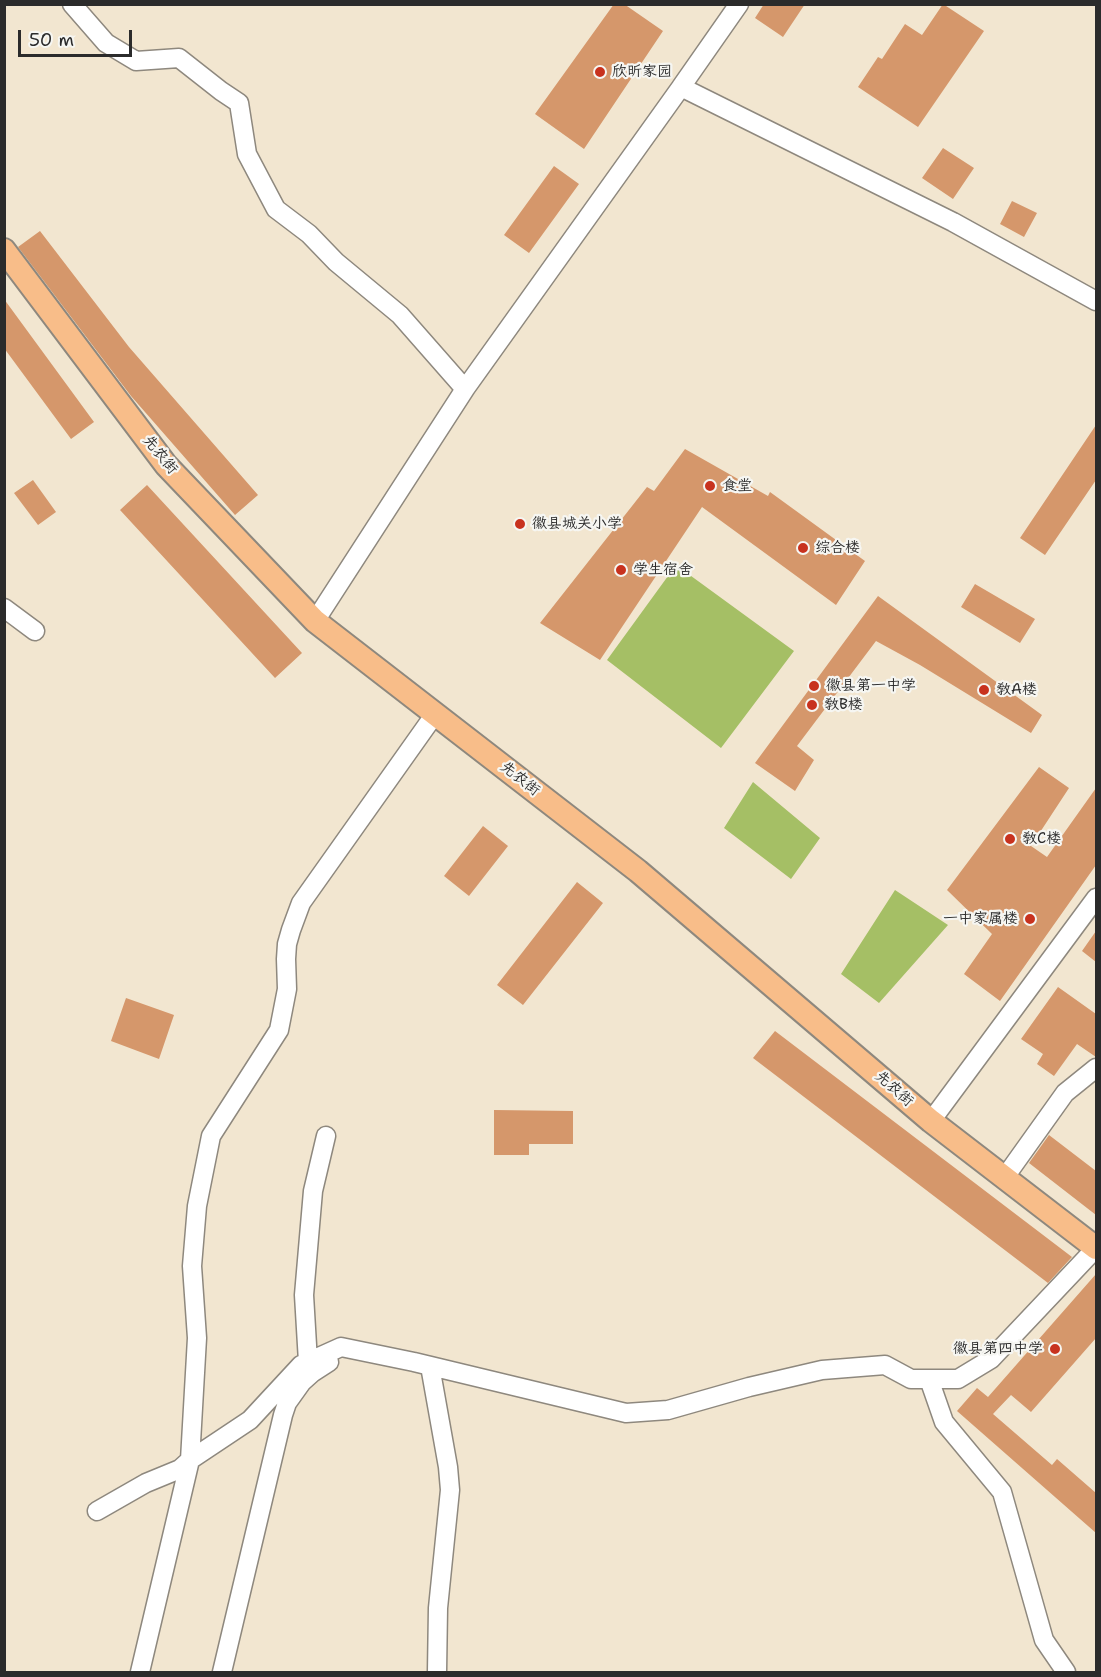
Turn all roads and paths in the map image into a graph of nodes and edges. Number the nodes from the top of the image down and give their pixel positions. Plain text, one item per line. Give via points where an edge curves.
1 (72, 4) edge
2 (739, 4) edge
3 (681, 87) junction
4 (4, 250) edge
5 (1096, 301) edge
6 (465, 389) junction
7 (4, 608) edge
8 (315, 621) junction
9 (35, 631) dead end
10 (435, 714) junction
11 (1096, 898) edge
12 (1096, 1068) edge
13 (931, 1121) junction
14 (326, 1136) dead end
15 (1005, 1177) junction
16 (1096, 1248) edge
17 (341, 1347) junction
18 (308, 1362) junction
19 (430, 1366) junction
20 (929, 1379) junction
21 (190, 1460) junction
22 (96, 1511) dead end
23 (140, 1672) edge
24 (222, 1672) edge
25 (437, 1672) edge
26 (1066, 1672) edge

1 - 6 street via 106,43 136,61 179,58 239,102 247,154 276,209 400,315
2 - 3 street
3 - 5 street via 953,222
3 - 6 street
4 - 8 main road, 先农街 via 166,465
6 - 8 street
7 - 9 street
8 - 10 main road, 先农街
10 - 13 main road, 先农街 via 638,871
10 - 21 street via 301,903 287,944 287,988 279,1030 211,1136 197,1206 192,1266 197,1338
11 - 13 street
12 - 15 street via 1065,1094
13 - 15 main road, 先农街
14 - 18 street via 313,1191 304,1295
15 - 16 main road, 先农街
16 - 20 street via 990,1359 958,1379
17 - 18 street
17 - 19 street
17 - 24 street via 333,1360 302,1382 283,1415
18 - 21 street via 250,1420
19 - 20 street via 626,1413 668,1410 822,1370 885,1365 910,1379
19 - 25 street via 450,1490 438,1608
20 - 26 street via 944,1422 1002,1492 1044,1640
21 - 22 street
21 - 23 street

